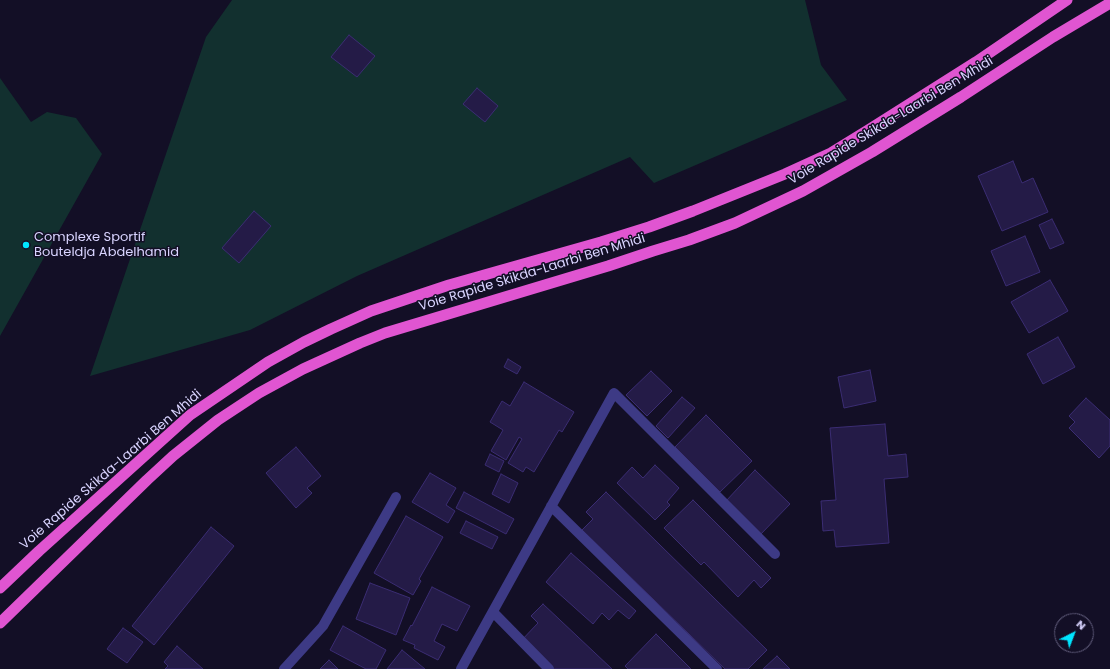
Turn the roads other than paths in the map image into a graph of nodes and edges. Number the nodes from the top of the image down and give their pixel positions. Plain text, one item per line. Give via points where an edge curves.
1 (1067, 0) edge
2 (1110, 3) edge
3 (396, 497) dead end
4 (551, 506) junction
5 (775, 554) dead end
6 (0, 588) edge
7 (493, 612) junction
8 (0, 623) edge
9 (284, 669) edge
10 (461, 669) edge
11 (549, 669) edge
12 (717, 669) edge

1 - 6 highway, Voie Rapide Skikda-Laarbi Ben Mhidi via 976,62 870,129 831,153 785,174 693,212 649,227 449,285 372,311 324,332 268,362 190,415
2 - 8 highway, Voie Rapide Skikda-Laarbi Ben Mhidi via 872,152 803,192 749,217 689,240 608,266 385,333 303,369 259,393 218,420 167,461
3 - 9 street via 323,626
4 - 5 street via 614,392
4 - 7 street
4 - 12 street
7 - 10 street
7 - 11 street

